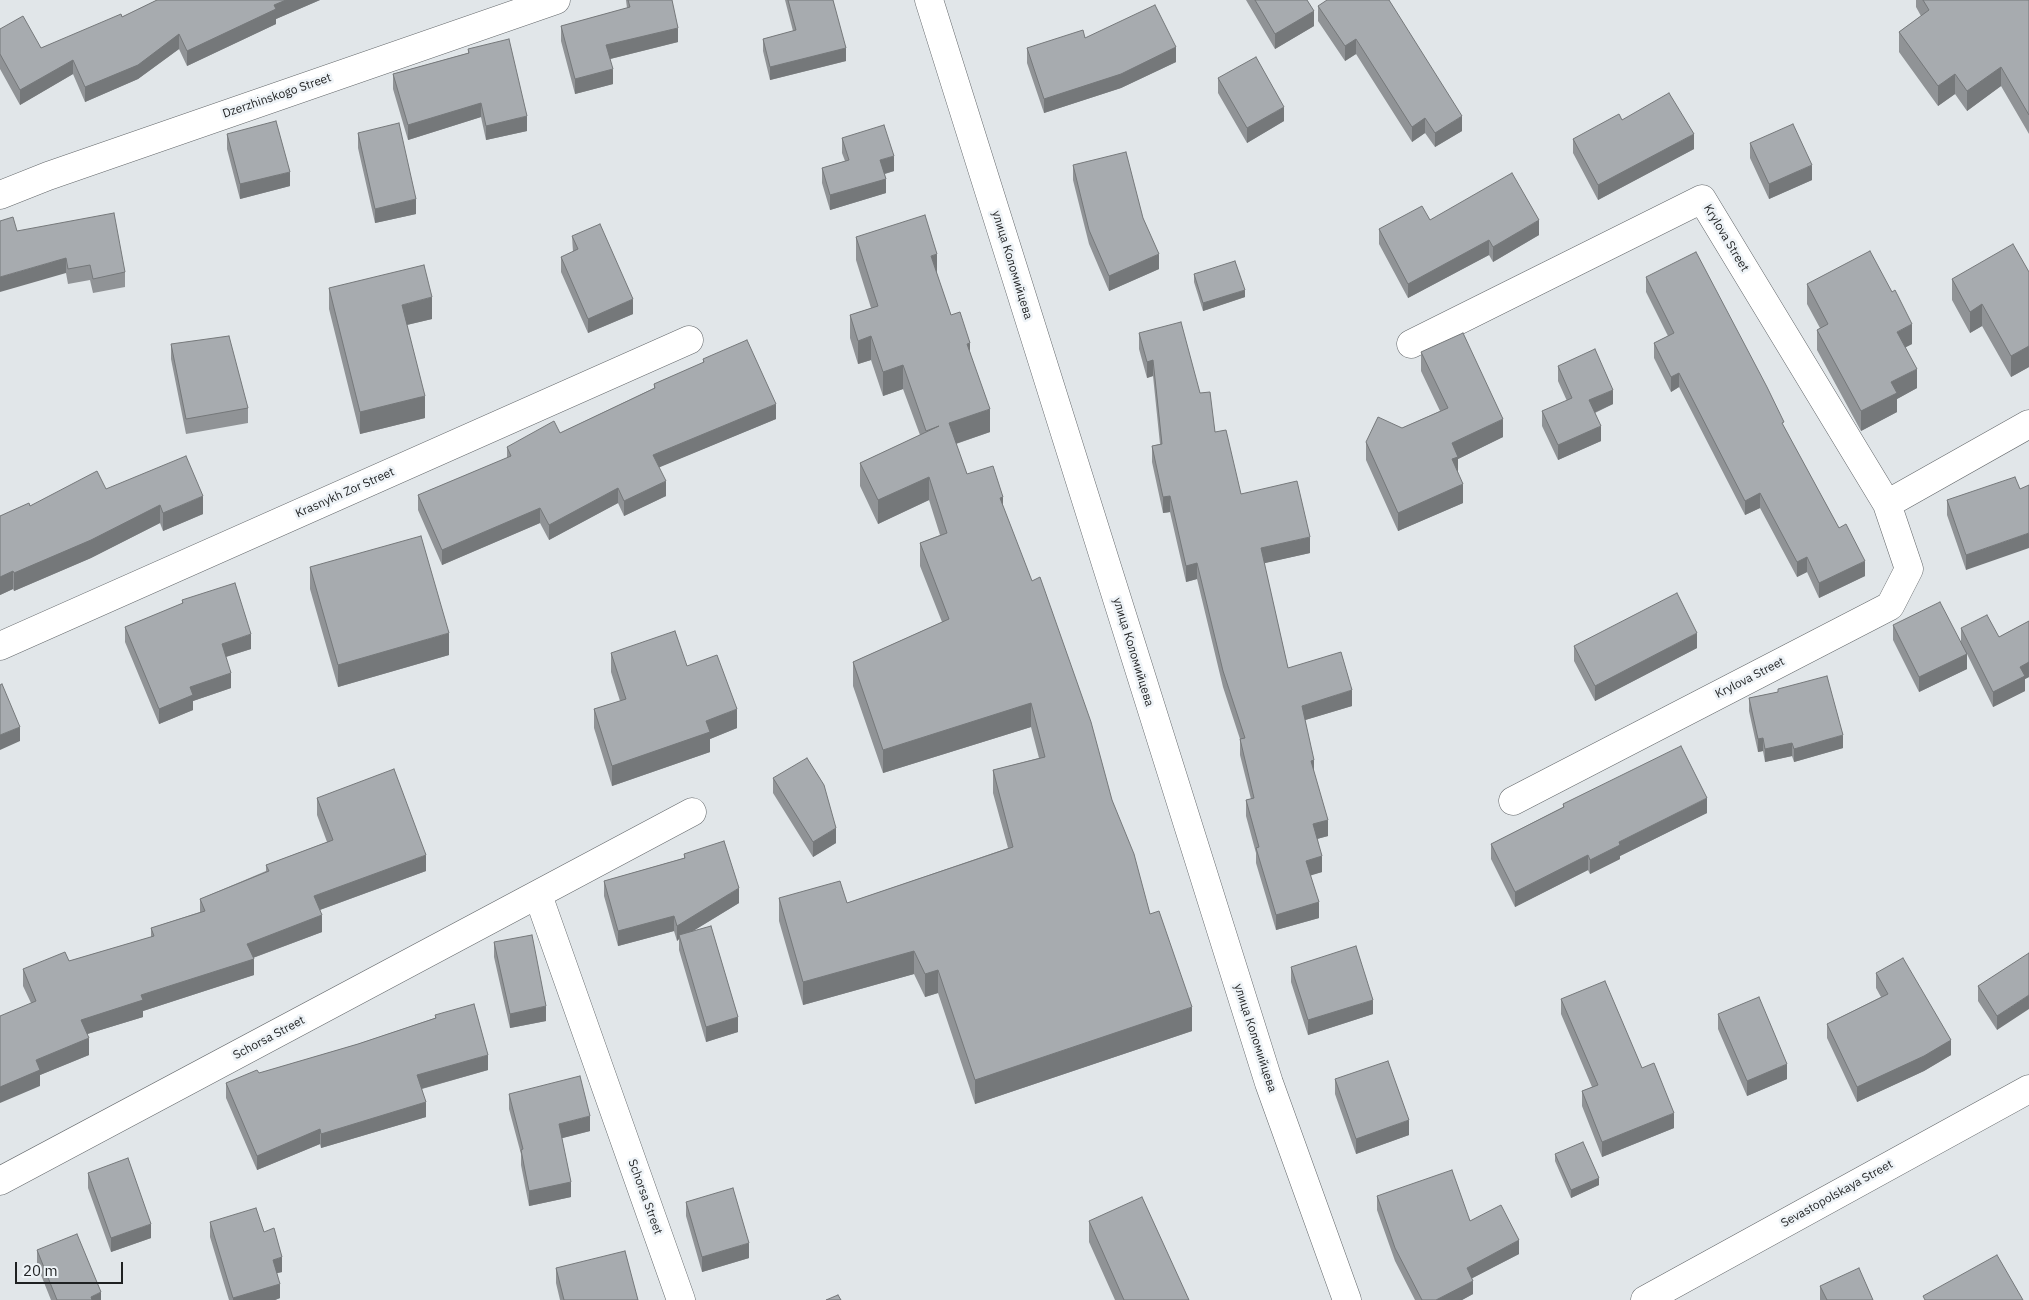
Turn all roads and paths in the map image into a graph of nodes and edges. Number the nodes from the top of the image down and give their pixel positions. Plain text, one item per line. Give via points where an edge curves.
1 (556, 0) edge
2 (930, 0) edge
3 (0, 195) edge
4 (689, 340) dead end
5 (1411, 344) dead end
6 (2029, 424) edge
7 (1887, 504) junction
8 (0, 646) edge
9 (1513, 800) dead end
10 (692, 812) dead end
11 (538, 895) junction
12 (2029, 1089) edge
13 (0, 1181) edge
14 (682, 1300) edge
15 (1347, 1300) edge
16 (1645, 1300) edge

1 - 3 street, Dzerzhinskogo Street
2 - 15 street, улица Коломийцева via 1269,1082
4 - 8 street, Krasnykh Zor Street
5 - 7 street, Krylova Street via 1702,199
6 - 7 street
7 - 9 street, Krylova Street via 1909,569 1890,606
10 - 11 street, Schorsa Street
11 - 13 street, Schorsa Street
11 - 14 street, Schorsa Street
12 - 16 street, Sevastopolskaya Street

